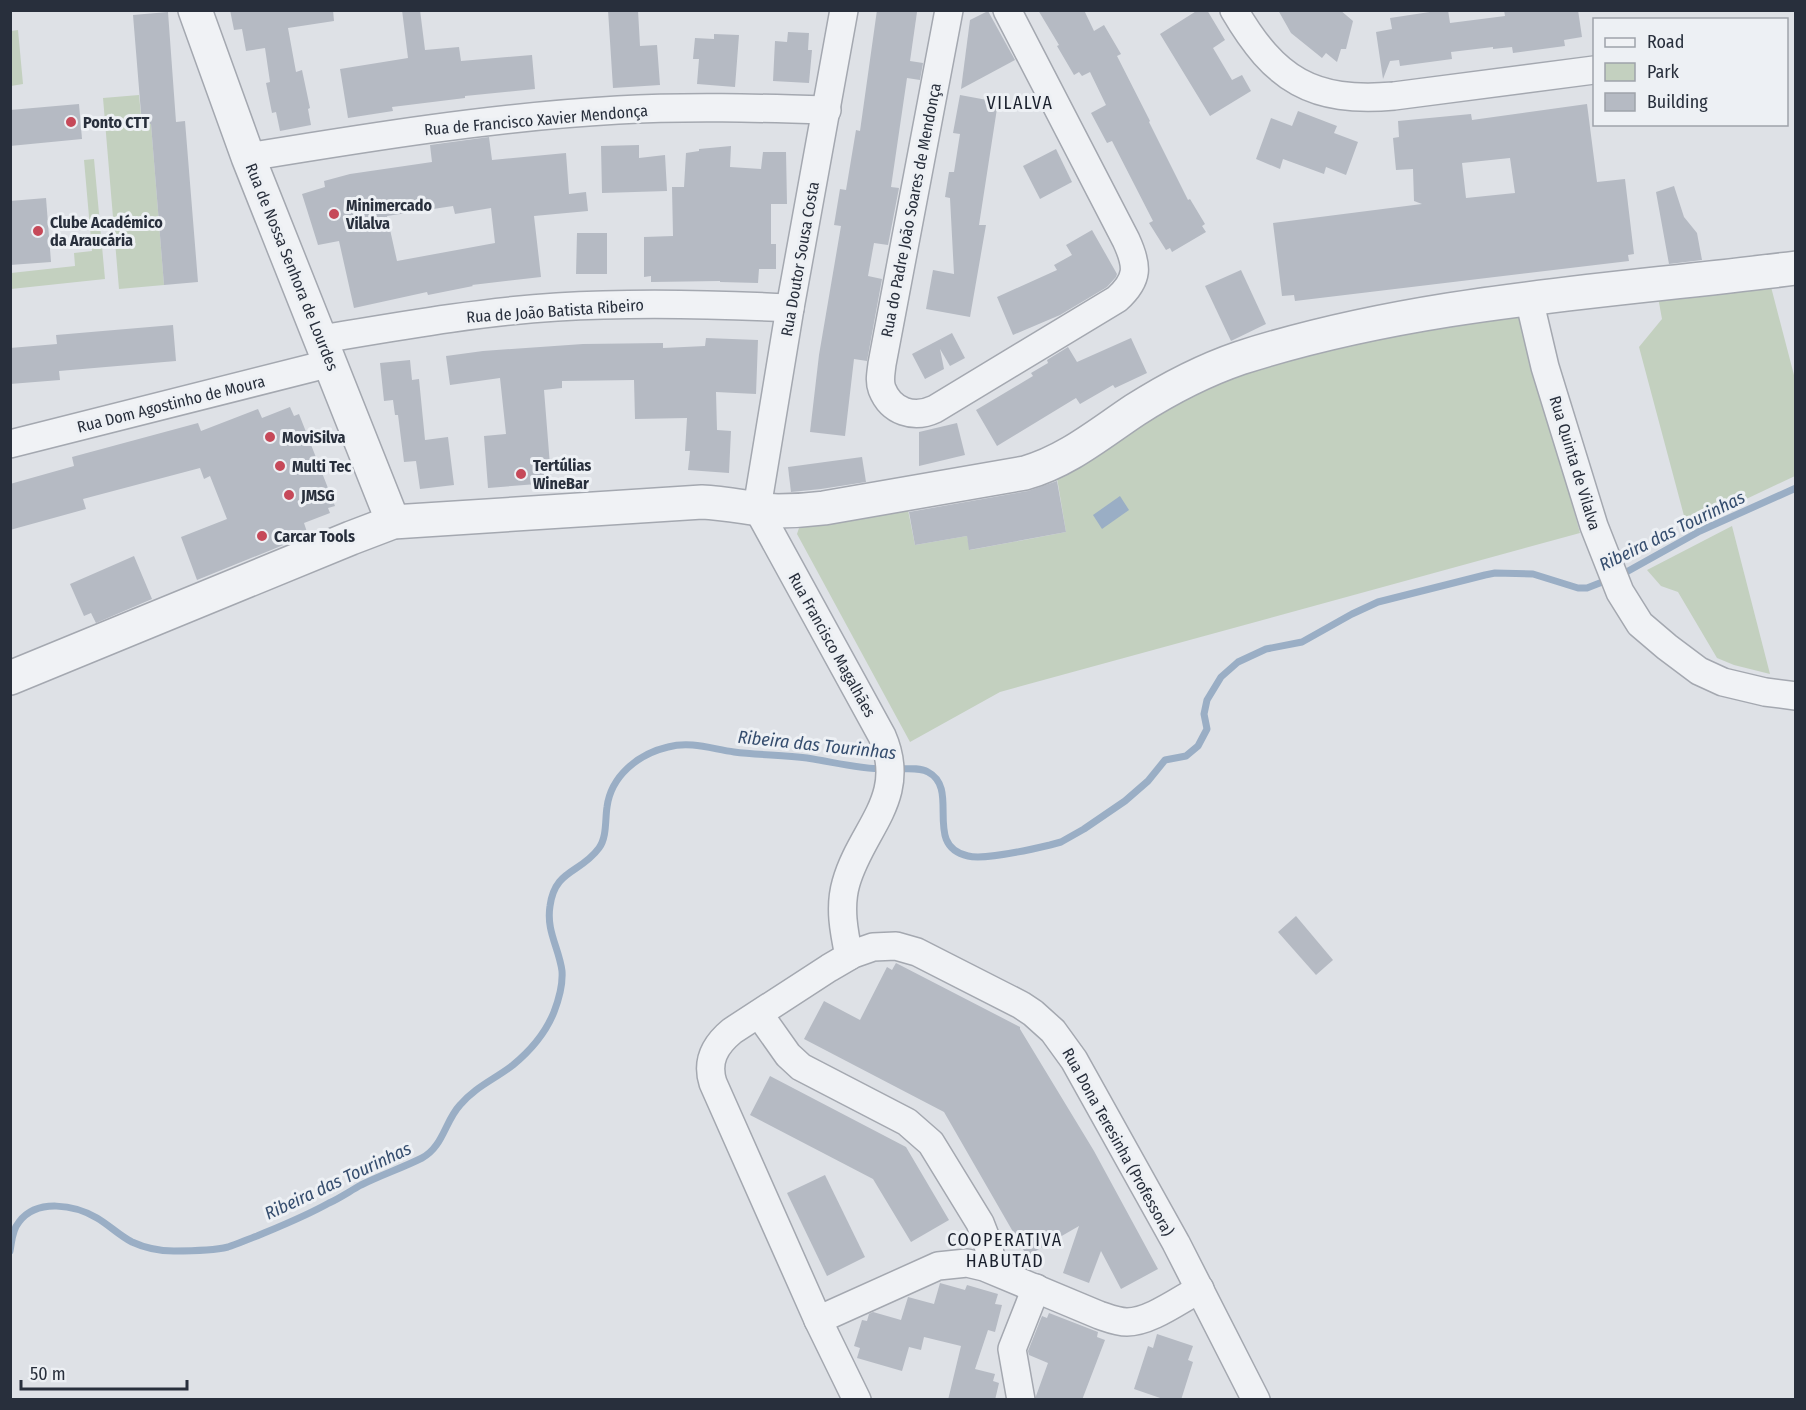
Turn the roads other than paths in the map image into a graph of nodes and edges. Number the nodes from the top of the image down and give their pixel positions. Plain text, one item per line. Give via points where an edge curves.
1 (195, 10) edge
2 (844, 10) edge
3 (949, 10) edge
4 (1006, 10) edge
5 (1234, 10) edge
6 (1593, 70) edge
7 (827, 110) junction
8 (248, 157) junction
9 (1796, 268) edge
10 (1528, 299) junction
11 (790, 308) junction
12 (326, 351) junction
13 (10, 444) edge
14 (757, 508) junction
15 (393, 522) junction
16 (10, 678) edge
17 (1796, 696) edge
18 (849, 956) junction
19 (759, 1014) junction
20 (994, 1270) junction
21 (1036, 1288) junction
22 (1200, 1289) junction
23 (818, 1320) junction
24 (857, 1400) edge
25 (1021, 1400) edge
26 (1256, 1400) edge

1 - 8 street, Rua de Nossa Senhora de Lourdes
2 - 7 street, Rua Doutor Sousa Costa
3 - 4 street, Rua do Padre João Soares de Mendonça via 880,380 895,406 914,415 935,409 1117,299 1134,278 1135,267 1126,240
5 - 6 street via 1258,48 1288,76 1305,87 1346,97 1394,96
7 - 8 street, Rua de Francisco Xavier Mendonça via 719,107 607,111 435,129
7 - 11 street, Rua Doutor Sousa Costa
8 - 12 street, Rua de Nossa Senhora de Lourdes
9 - 10 street
10 - 14 street via 1364,324 1240,359 1171,388 1079,449 1025,473 824,508
10 - 17 street, Rua Quinta de Vilalva via 1545,367 1605,554 1620,592 1640,624 1699,671 1734,685
11 - 12 street, Rua de João Batista Ribeiro via 712,304 555,307 410,324
11 - 14 street, Rua Doutor Sousa Costa
12 - 13 street, Rua Dom Agostinho de Moura
12 - 15 street, Rua de Nossa Senhora de Lourdes
14 - 15 street via 702,502
14 - 18 street, Rua Francisco Magalhães via 889,755 891,772 884,803 844,890 842,918
15 - 16 street
18 - 19 street, Rua Dona Teresinha (Professora)
18 - 22 street, Rua Dona Teresinha (Professora) via 885,946 917,952 1021,1005 1048,1026 1074,1060
19 - 20 street via 801,1067 906,1122 931,1143 980,1223
19 - 23 street, Rua Dona Teresinha (Professora) via 723,1038 712,1056 710,1074
20 - 21 street
20 - 23 street via 967,1263 939,1266
21 - 22 street via 1099,1315 1127,1322 1146,1318
21 - 25 street via 1012,1349
22 - 26 street, Rua Dona Teresinha (Professora)
23 - 24 street, Rua Dona Teresinha (Professora)

